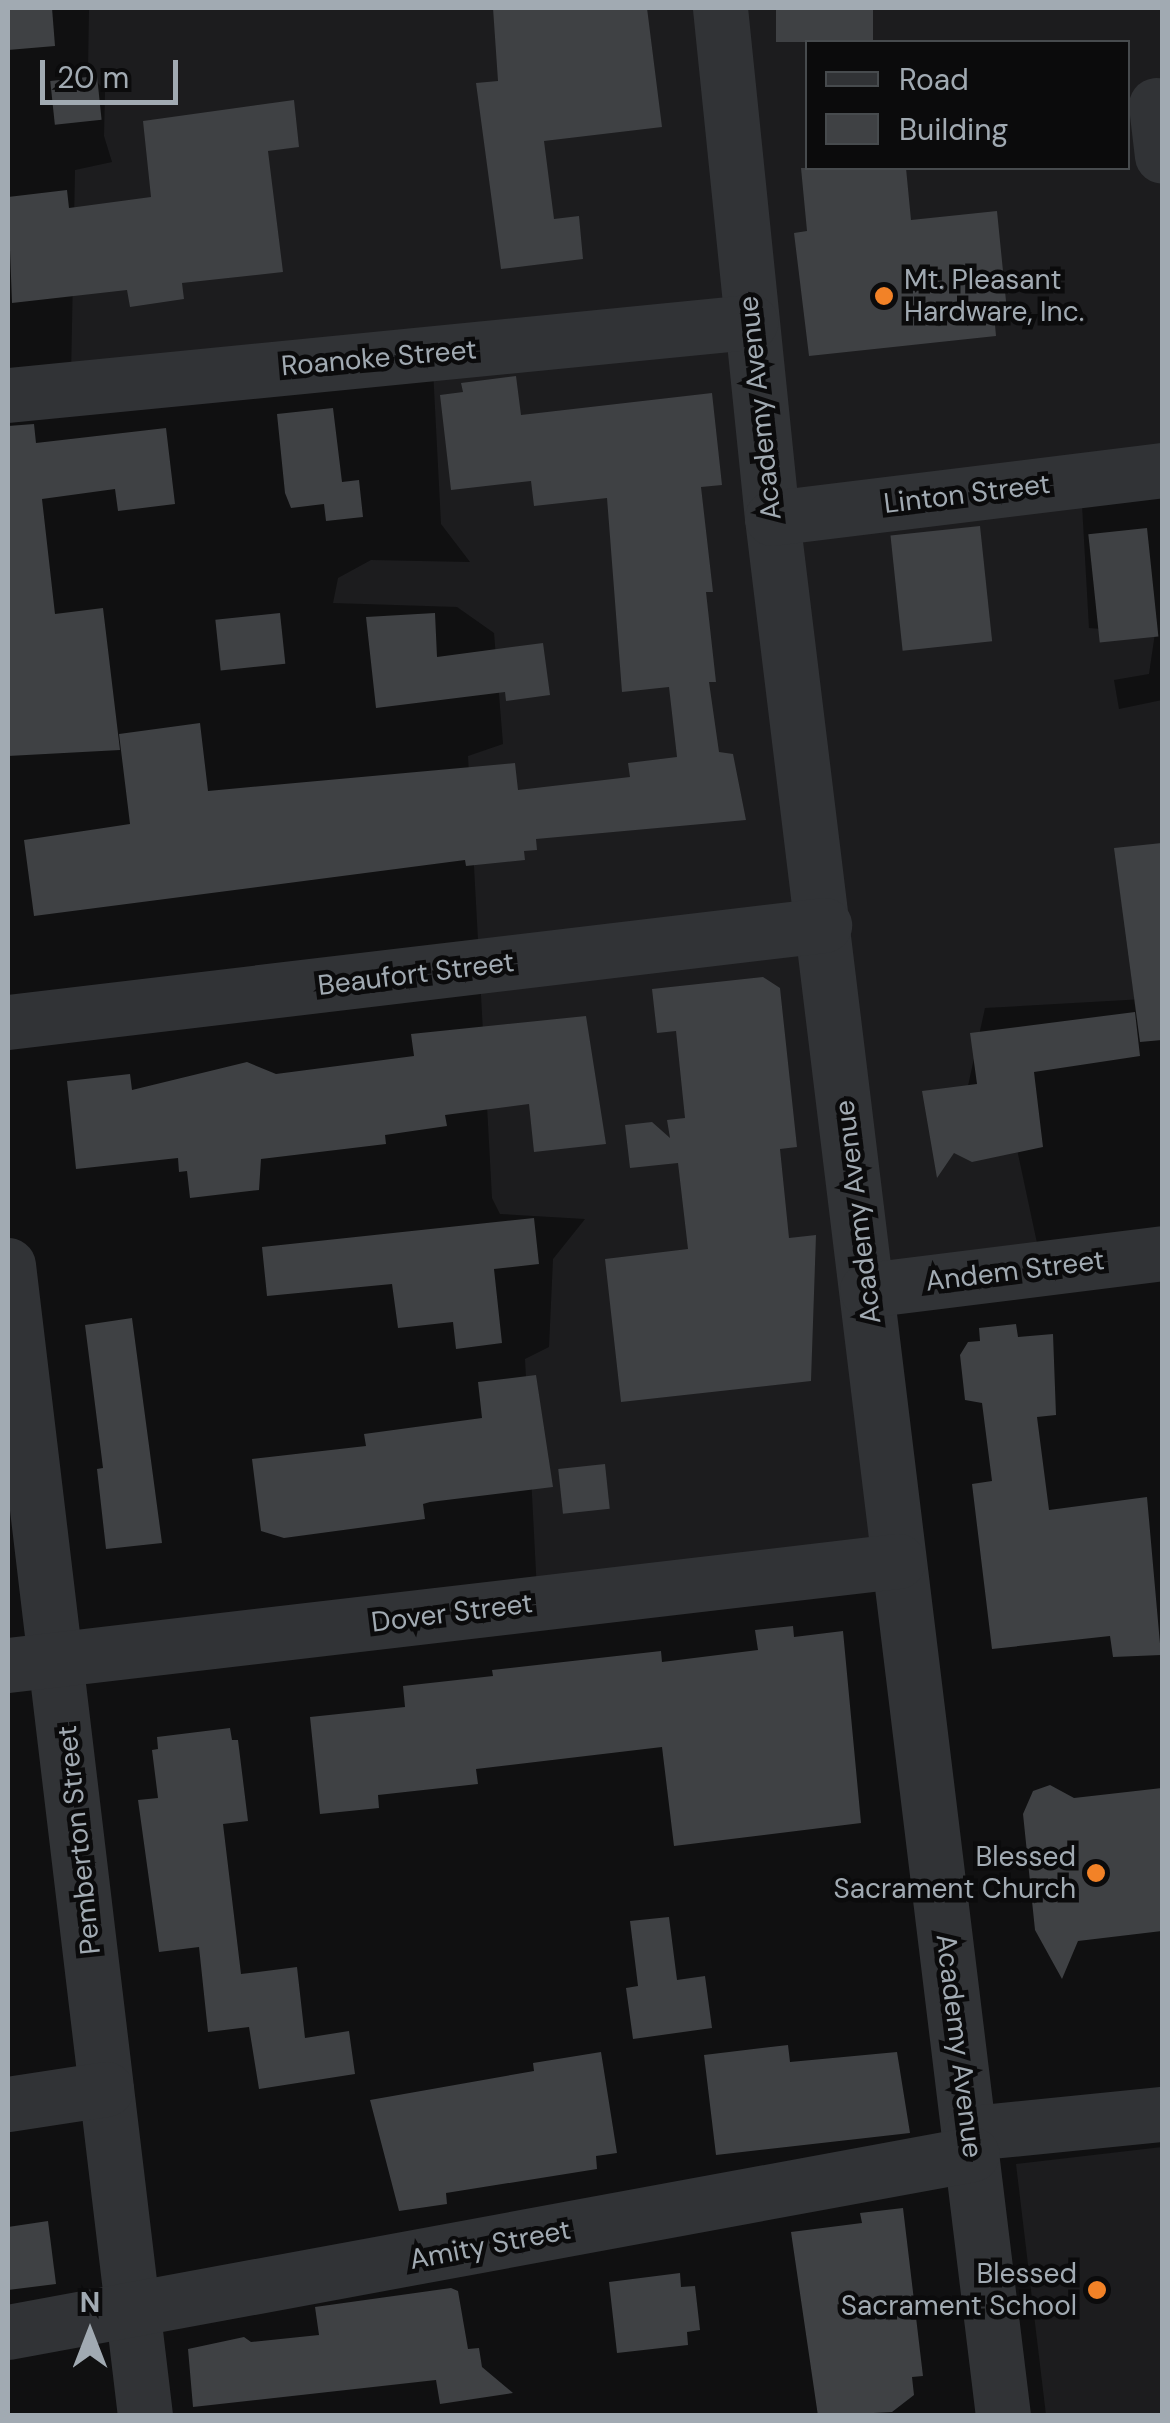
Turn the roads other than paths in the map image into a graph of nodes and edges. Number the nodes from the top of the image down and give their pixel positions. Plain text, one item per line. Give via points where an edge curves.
1 (720, 8) edge
2 (750, 322) junction
3 (8, 395) edge
4 (1162, 470) edge
5 (772, 518) junction
6 (824, 926) junction
7 (8, 1022) edge
8 (1162, 1253) edge
9 (8, 1264) edge
10 (867, 1290) junction
11 (898, 1561) junction
12 (33, 1662) edge
13 (106, 2090) junction
14 (8, 2104) edge
15 (1162, 2114) edge
16 (971, 2144) junction
17 (132, 2312) junction
18 (8, 2332) edge
19 (144, 2416) edge
20 (1003, 2416) edge

1 - 2 street, Academy Avenue
2 - 3 street, Roanoke Street
2 - 5 street, Academy Avenue
4 - 5 street, Linton Street
5 - 6 street, Academy Avenue
6 - 7 street, Beaufort Street
6 - 10 street, Academy Avenue
8 - 10 street, Andem Street
9 - 12 street, Pemberton Street
10 - 11 street, Academy Avenue
11 - 12 street, Dover Street
11 - 16 street, Academy Avenue
12 - 13 street, Pemberton Street
13 - 14 street
13 - 17 street, Pemberton Street
15 - 16 street, Amity Street
16 - 17 street, Amity Street
16 - 20 street, Academy Avenue
17 - 18 street, Amity Street
17 - 19 street, Pemberton Street

